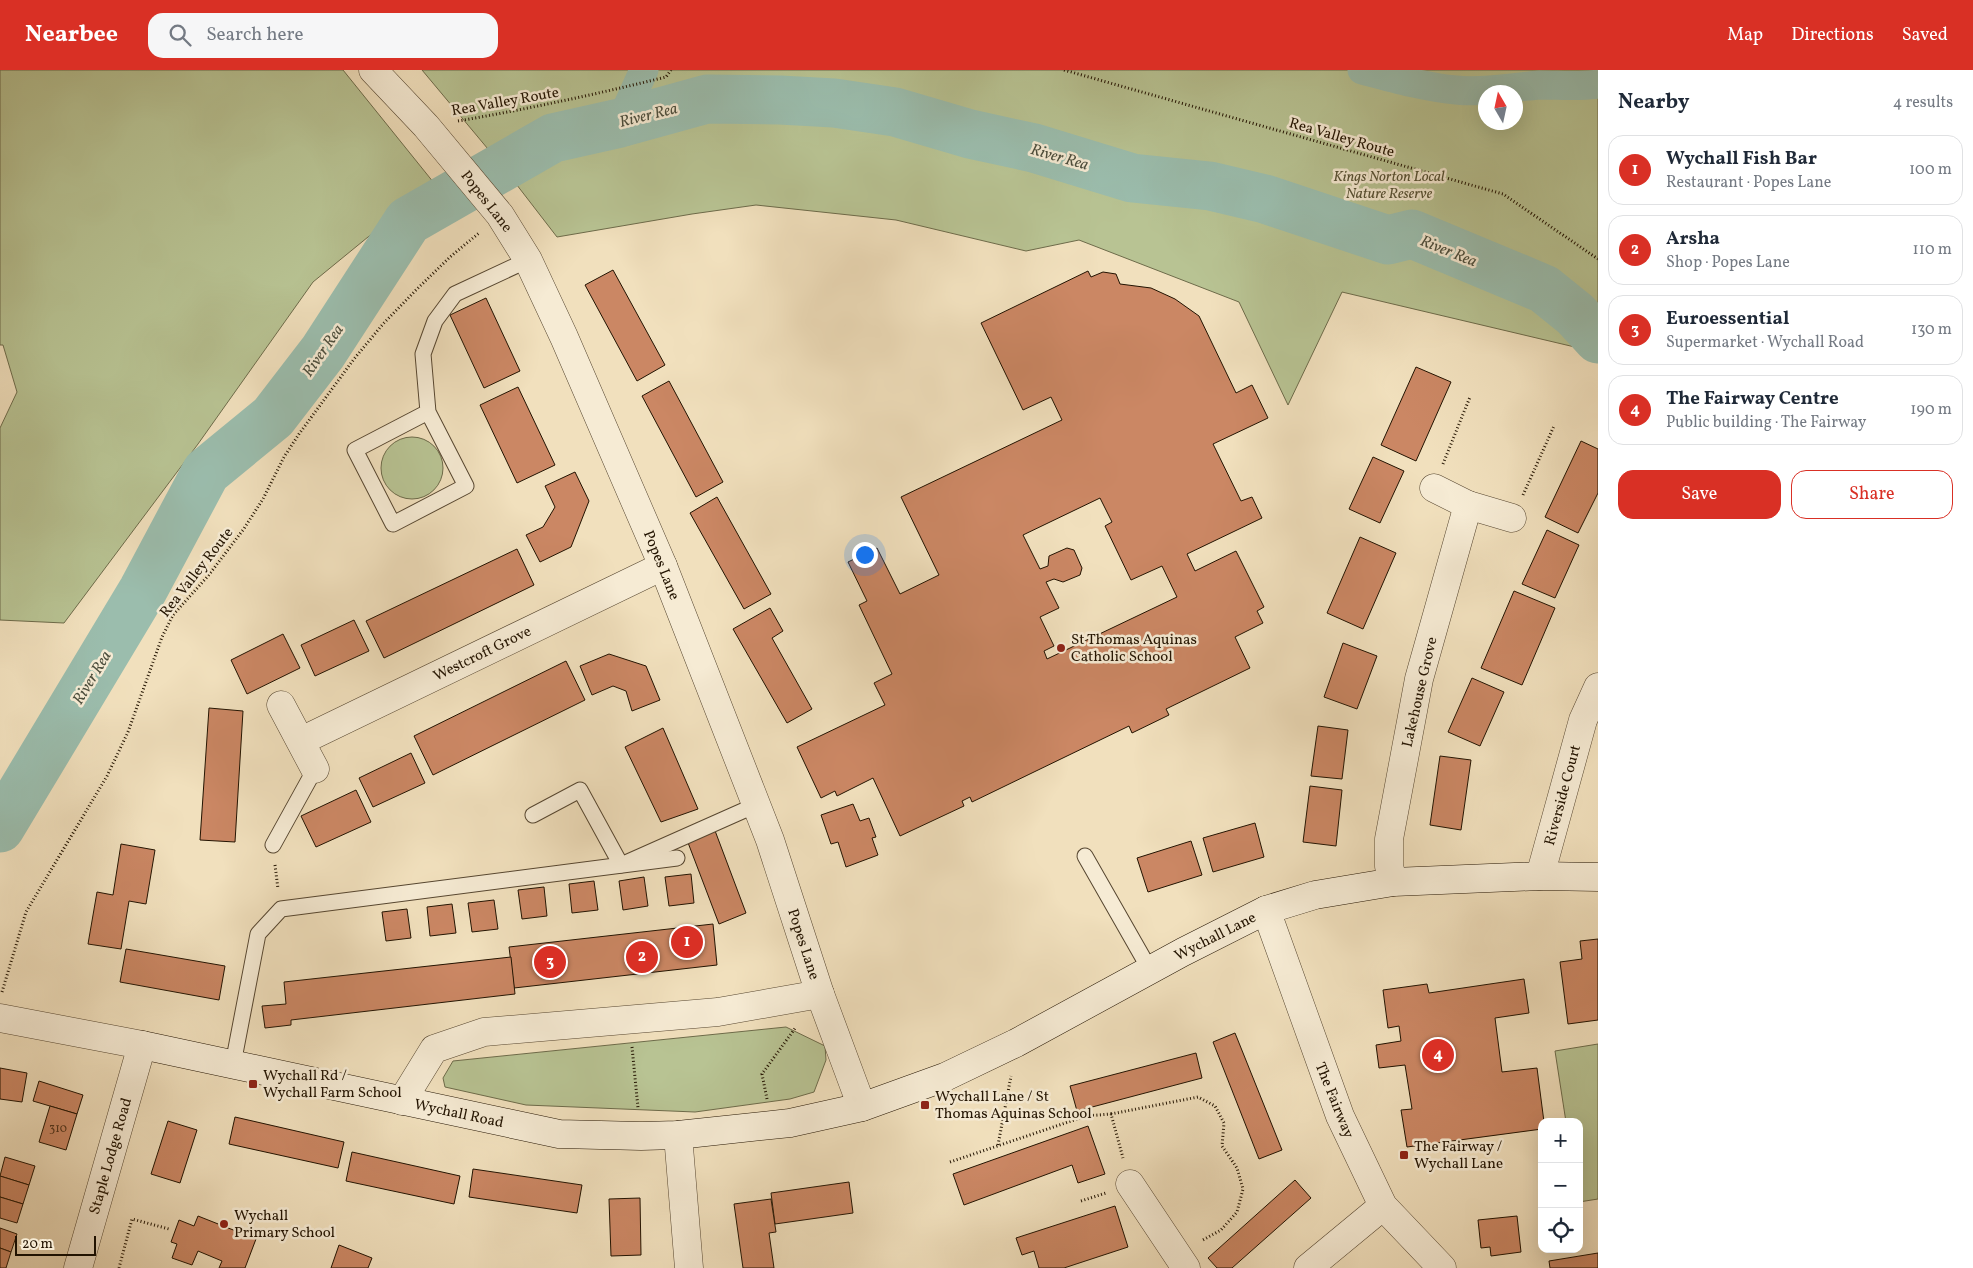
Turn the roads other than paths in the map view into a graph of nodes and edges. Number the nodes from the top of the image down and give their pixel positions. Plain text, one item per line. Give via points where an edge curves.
1 (373, 70) edge
2 (522, 250) junction
3 (428, 412) junction
4 (1434, 488) road end
5 (1468, 506) junction
6 (1512, 518) road end
7 (663, 566) junction
8 (1598, 687) edge
9 (281, 705) dead end
10 (301, 741) junction
11 (315, 768) joint
12 (756, 805) junction
13 (534, 815) dead end
14 (273, 845) road end
15 (1085, 856) dead end
16 (677, 858) dead end
17 (622, 865) junction
18 (1540, 876) junction
19 (1598, 877) edge
20 (1393, 882) junction
21 (1266, 910) junction
22 (1150, 970) junction
23 (820, 994) junction
24 (0, 1018) edge
25 (142, 1045) junction
26 (233, 1064) junction
27 (402, 1101) junction
28 (862, 1108) junction
29 (678, 1135) junction
30 (1130, 1184) road end
31 (1383, 1206) junction
32 (1181, 1261) edge
33 (78, 1268) edge
34 (690, 1268) edge
35 (1308, 1268) edge
36 (1442, 1268) edge

1 - 2 street, Popes Lane via 433,134 497,211
2 - 3 lane via 455,294 435,321 423,354
2 - 7 street, Popes Lane via 564,337
3 - 3 lane via 466,486 393,524 355,450
4 - 5 street
5 - 6 street
5 - 20 street, Lakehouse Grove via 1418,689 1389,839 1389,866
7 - 10 street, Westcroft Grove
7 - 12 street, Popes Lane
8 - 18 street, Riverside Court via 1583,720
9 - 10 street
10 - 11 street
11 - 14 lane
12 - 17 lane
12 - 23 street, Popes Lane
13 - 17 lane via 580,790
15 - 22 lane
16 - 17 lane
17 - 26 lane via 281,909 258,934
18 - 19 street, Wychall Lane
18 - 20 street, Wychall Lane
20 - 21 street, Wychall Lane via 1314,895
21 - 22 street, Wychall Lane
21 - 31 street, The Fairway via 1340,1116
22 - 28 street, Wychall Lane via 1016,1043 945,1077
23 - 27 street via 718,1012 484,1032 434,1049
23 - 28 street, Popes Lane
24 - 25 street, Wychall Road
25 - 26 street, Wychall Road
25 - 33 street, Staple Lodge Road
26 - 27 street, Wychall Road
27 - 29 street, Wychall Road via 559,1134
28 - 29 street, Wychall Road via 790,1123
29 - 34 street
30 - 32 street
31 - 35 street
31 - 36 street, The Fairway

